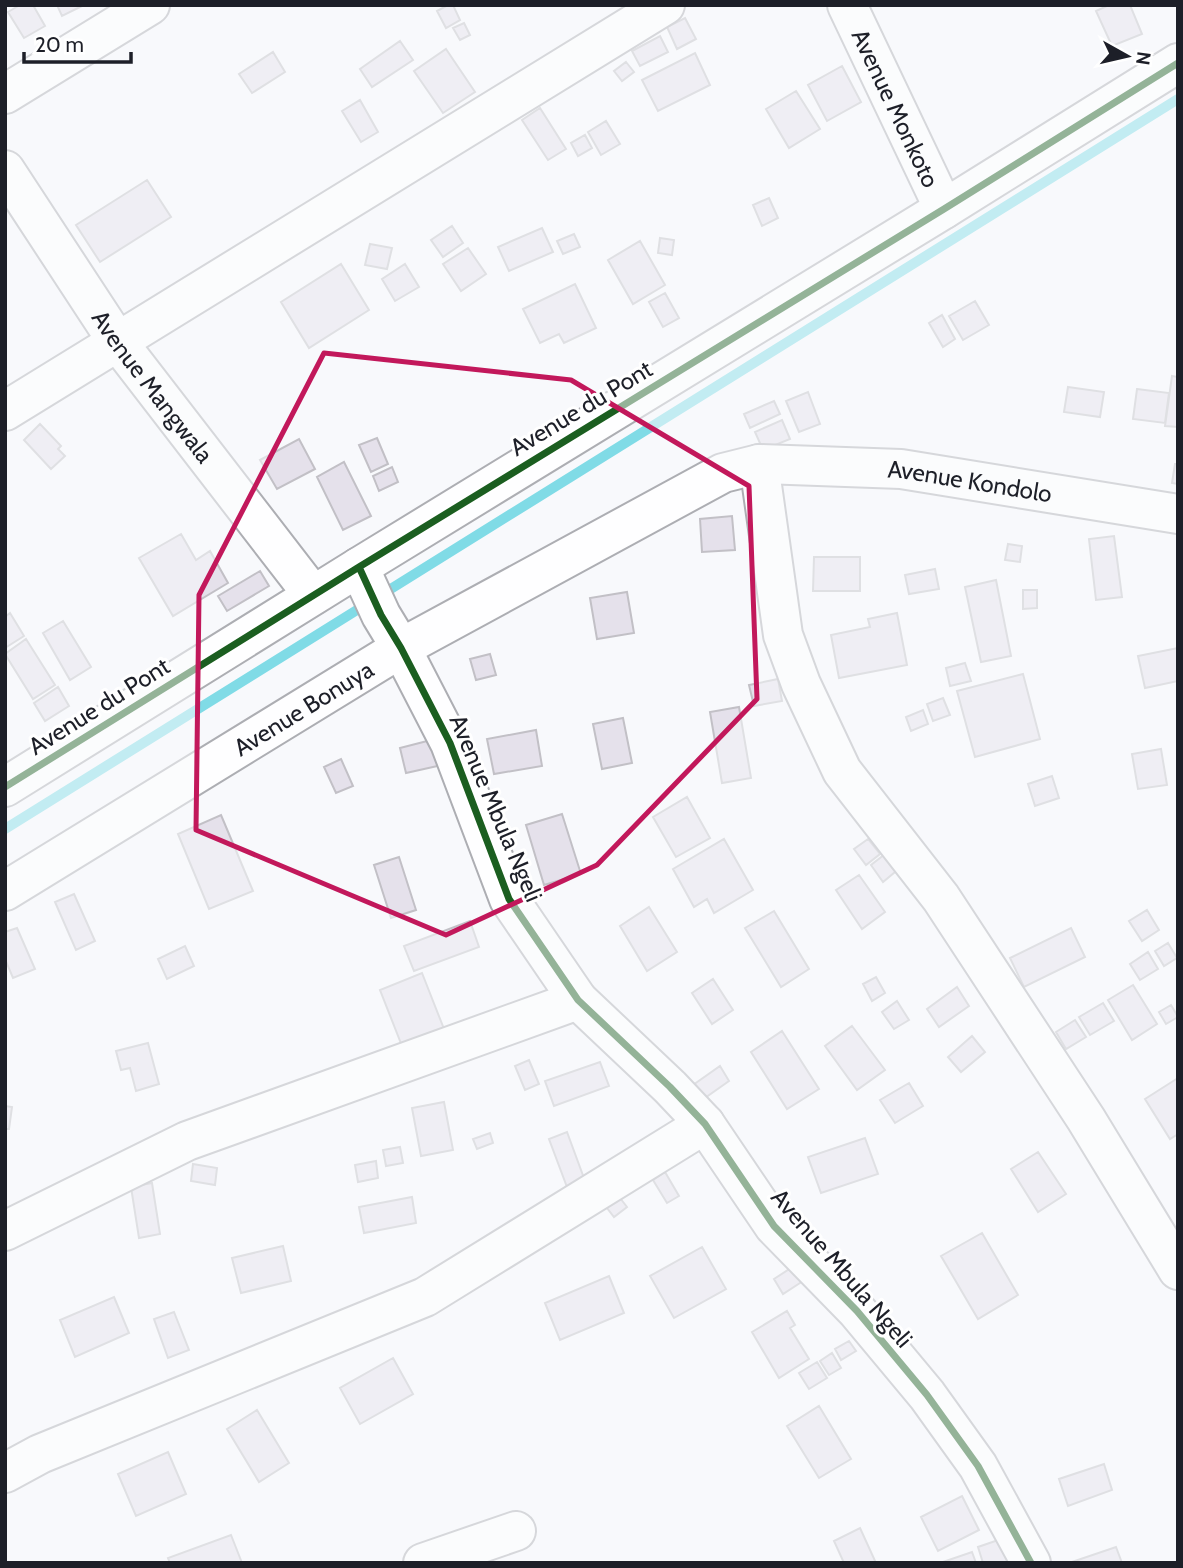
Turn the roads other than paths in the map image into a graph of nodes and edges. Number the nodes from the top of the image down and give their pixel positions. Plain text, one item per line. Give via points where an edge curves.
1 (150, 5) edge
2 (665, 5) edge
3 (847, 5) edge
4 (1178, 63) edge
5 (5, 94) edge
6 (5, 170) edge
7 (944, 209) junction
8 (117, 341) junction
9 (5, 411) edge
10 (759, 464) junction
11 (1178, 514) edge
12 (369, 589) junction
13 (313, 595) junction
14 (401, 648) junction
15 (5, 787) edge
16 (5, 891) edge
17 (578, 1000) junction
18 (705, 1124) junction
19 (5, 1231) edge
20 (1178, 1270) edge
21 (5, 1473) edge
22 (516, 1531) dead end
23 (423, 1563) edge
24 (1031, 1563) edge

1 - 5 street
2 - 8 street
3 - 7 street, Avenue Monkoto
4 - 7 street, Avenue du Pont
6 - 8 street, Avenue Mangwala
7 - 12 street, Avenue du Pont
8 - 9 street
8 - 13 street, Avenue Mangwala
10 - 11 street, Avenue Kondolo via 901,469
10 - 14 street, Avenue Bonuya via 723,473
10 - 20 street via 782,635 842,771 941,898 1086,1119
12 - 13 street, Avenue du Pont
12 - 14 street, Avenue Mbula Ngeli
13 - 15 street, Avenue du Pont
14 - 16 street, Avenue Bonuya
14 - 17 street, Avenue Mbula Ngeli via 450,743 509,899
17 - 18 street, Avenue Mbula Ngeli
17 - 19 street via 187,1141
18 - 21 street via 425,1297 40,1454
18 - 24 street, Avenue Mbula Ngeli via 774,1226 856,1311 927,1395 978,1466
22 - 23 street

